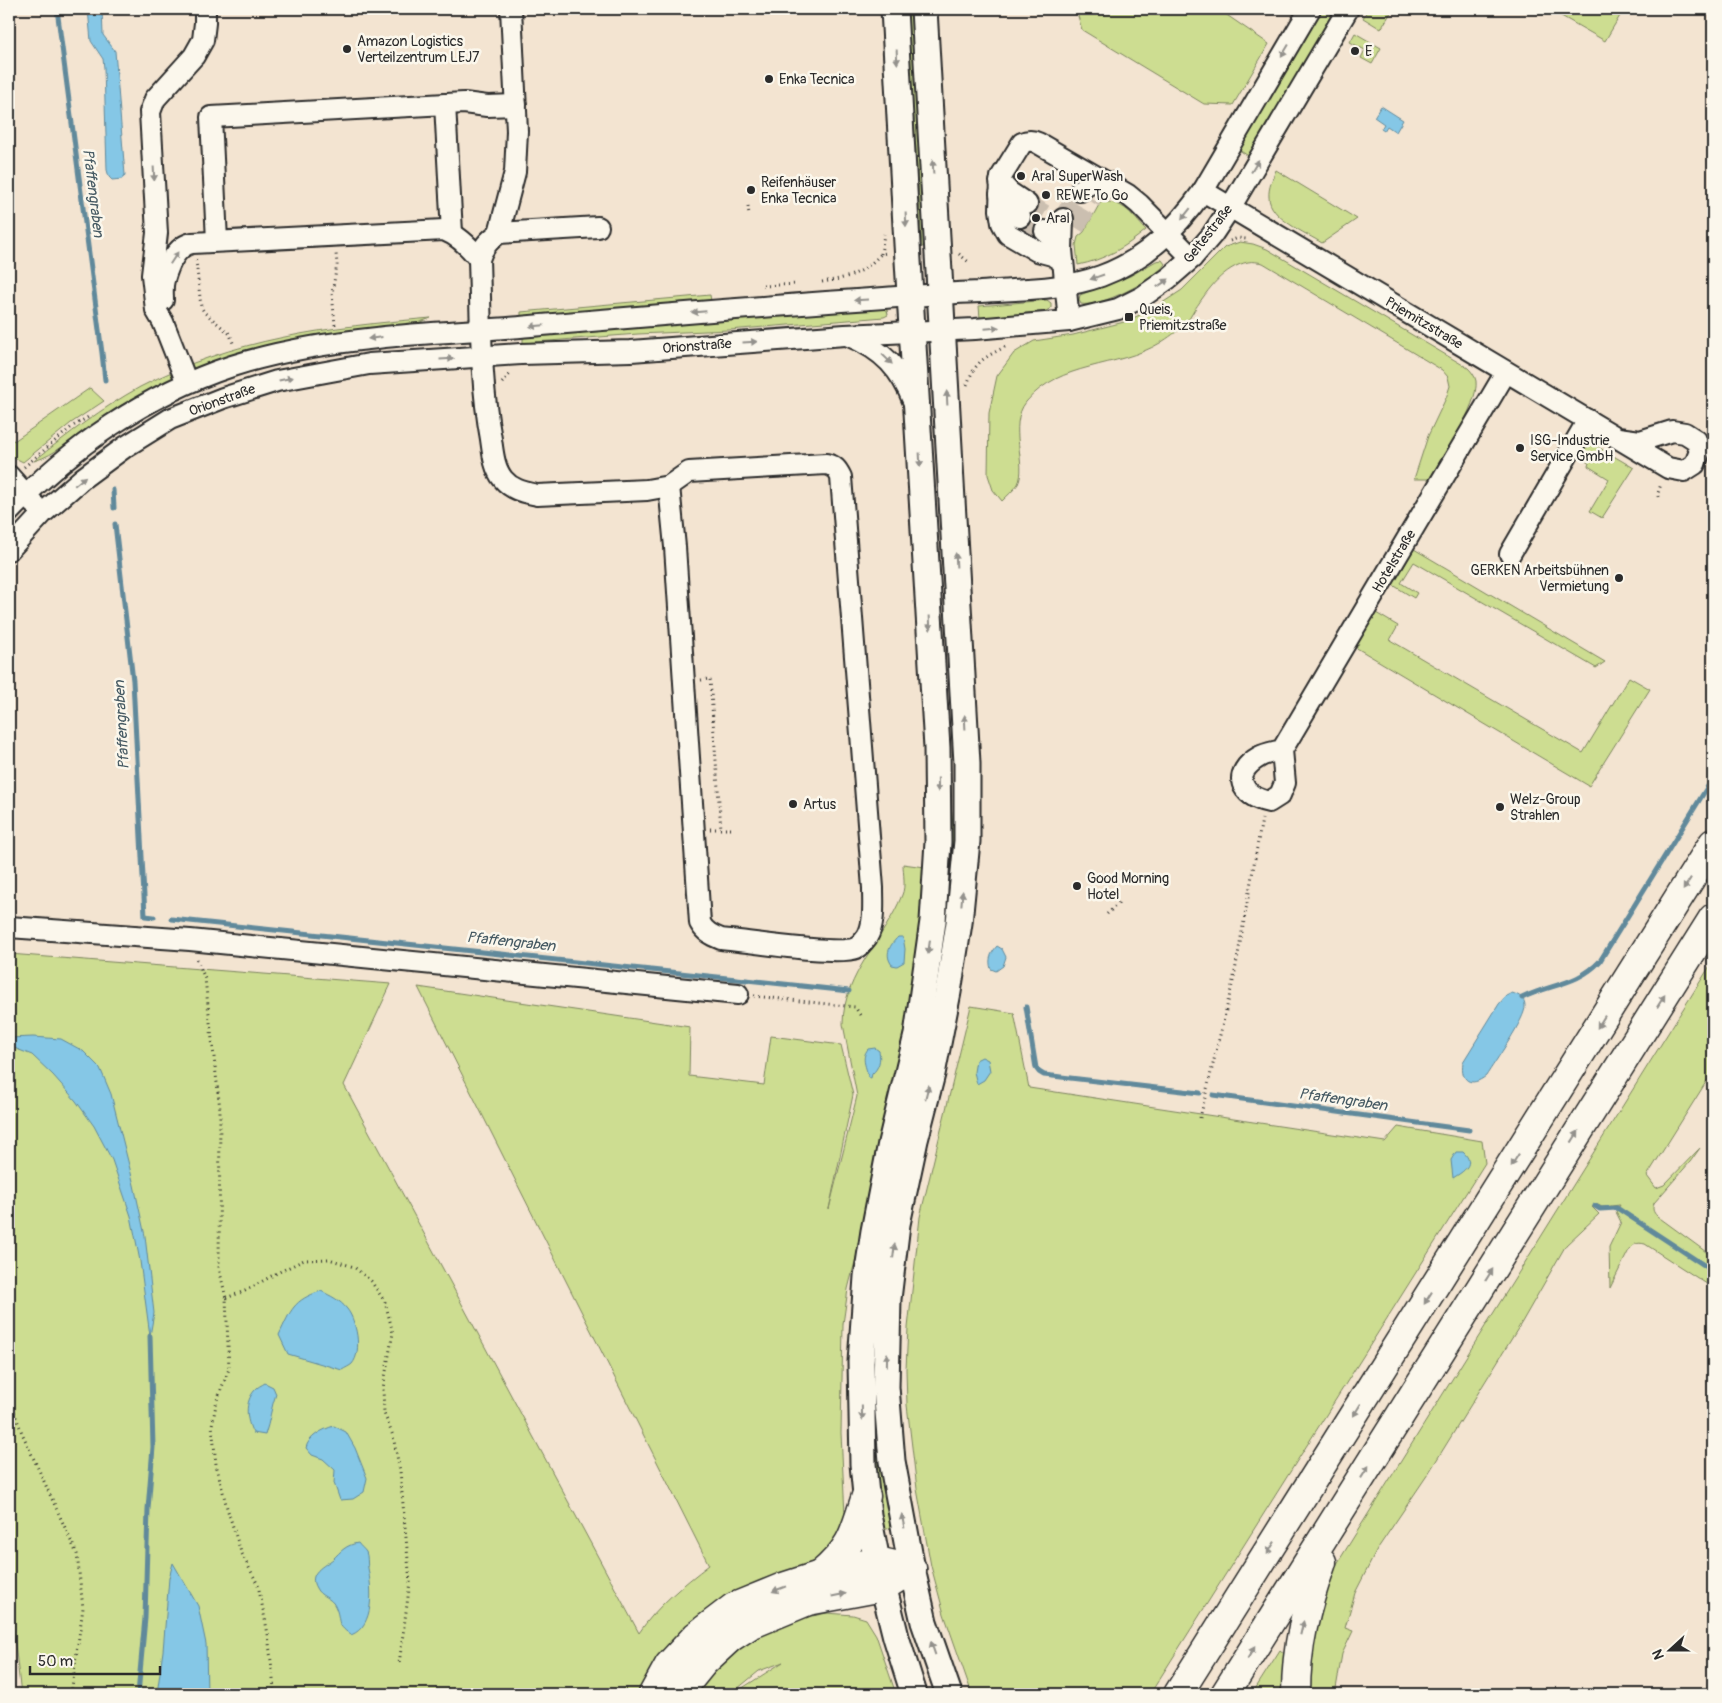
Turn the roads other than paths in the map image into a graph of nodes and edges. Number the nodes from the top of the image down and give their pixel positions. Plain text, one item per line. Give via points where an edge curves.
1 (205, 9) edge
2 (511, 9) edge
3 (894, 9) edge
4 (924, 9) edge
5 (1310, 9) edge
6 (1348, 9) edge
7 (445, 104) junction
8 (516, 105) junction
9 (1112, 186) junction
10 (1000, 188) junction
11 (1203, 191) junction
12 (1086, 195) tunnel mouth
13 (1230, 208) junction
14 (1023, 210) tunnel mouth
15 (598, 227) dead end
16 (499, 233) junction
17 (452, 234) junction
18 (1168, 234) junction
19 (217, 241) junction
20 (1192, 258) junction
21 (479, 259) junction
22 (1066, 285) junction
23 (941, 294) junction
24 (910, 296) junction
25 (1069, 321) junction
26 (163, 322) junction
27 (481, 331) junction
28 (943, 331) junction
29 (912, 333) junction
30 (845, 335) junction
31 (481, 357) junction
32 (1506, 372) junction
33 (187, 383) junction
34 (918, 412) junction
35 (1588, 420) junction
36 (1618, 438) dead end
37 (9, 476) edge
38 (669, 486) junction
39 (25, 494) junction
40 (9, 512) edge
41 (43, 513) junction
42 (9, 550) edge
43 (1510, 554) dead end
44 (1282, 750) junction
45 (1713, 843) edge
46 (1713, 918) edge
47 (9, 927) edge
48 (738, 994) road end
49 (866, 1496) junction
50 (1340, 1513) junction
51 (877, 1561) junction
52 (912, 1569) junction
53 (820, 1575) junction
54 (883, 1587) junction
55 (653, 1694) edge
56 (678, 1694) edge
57 (914, 1694) edge
58 (949, 1694) edge
59 (1178, 1694) edge
60 (1225, 1694) edge
61 (1296, 1694) edge

1 -> 26 street via 202,40 194,56 155,99 150,112 157,233 152,275 156,310
2 - 8 street
3 -> 24 main road
23 -> 4 main road
5 -> 11 street
13 -> 6 street, Geltestraße
7 - 8 street
7 - 17 street
7 - 19 street via 211,117
8 - 16 street via 515,172
9 - 10 street via 1033,140 1022,144 1001,178
9 - 12 street
9 - 18 street via 1139,204
10 - 14 street via 1009,210
10 - 22 street via 1002,223 1008,234 1052,255 1060,235
11 - 13 street, Priemitzstraße
11 -> 18 street
13 - 20 street, Geltestraße
13 - 32 street, Priemitzstraße
15 - 16 street
16 - 21 street via 488,241
17 - 19 street via 444,230 429,230
17 - 21 street via 469,246
18 - 20 street
18 -> 22 street via 1120,269
26 -> 19 street via 163,282 172,258 192,243
25 -> 20 street, Geltestraße via 1118,309 1142,297
21 - 27 street
22 - 23 street
22 - 25 street
23 - 24 street, Orionstraße
23 - 28 main road
24 -> 27 street, Orionstraße
24 - 29 main road
28 -> 25 street, Geltestraße
26 - 33 street
27 - 31 street
27 -> 33 street, Orionstraße via 379,338 273,354
28 - 29 street, Geltestraße
52 -> 28 main road via 892,1461 886,1387 888,1299 897,1224 932,1074 960,923 967,841 967,763
29 - 30 street, Orionstraße
29 - 34 main road
31 -> 30 street, Orionstraße via 631,351
30 -> 34 street via 881,353 904,381
31 - 38 street via 486,415 495,464 511,487 537,495
41 -> 31 street, Orionstraße via 125,447 170,419 223,398 277,381 369,364
32 - 35 street, Priemitzstraße
32 - 44 street, Hotelstraße
33 - 39 street, Orionstraße via 116,421
34 -> 49 main road via 937,748 938,842 932,921 917,1035 891,1143 867,1277 862,1362
35 - 36 street, Priemitzstraße
35 - 43 street
37 - 39 street
38 - 38 street via 700,923 711,936 730,940 824,950 856,948 868,936 873,888 841,477 833,466 817,464 689,472
39 - 40 street, Orionstraße
39 - 41 street
41 - 42 street, Orionstraße
44 - 44 street via 1260,756 1249,764 1242,776 1248,794 1269,802 1280,795 1286,783
45 -> 59 highway
50 -> 46 highway
47 - 48 street via 190,940
49 - 51 main road
49 - 53 highway via 854,1534 844,1552
60 -> 50 highway
61 -> 50 highway via 1300,1634 1310,1595
51 - 52 highway
51 - 53 highway
51 - 54 main road
52 - 54 highway
58 -> 52 main road via 924,1622
53 -> 55 highway via 734,1607 696,1636 669,1665
56 -> 54 highway via 704,1662 750,1625 808,1601
54 - 57 main road

